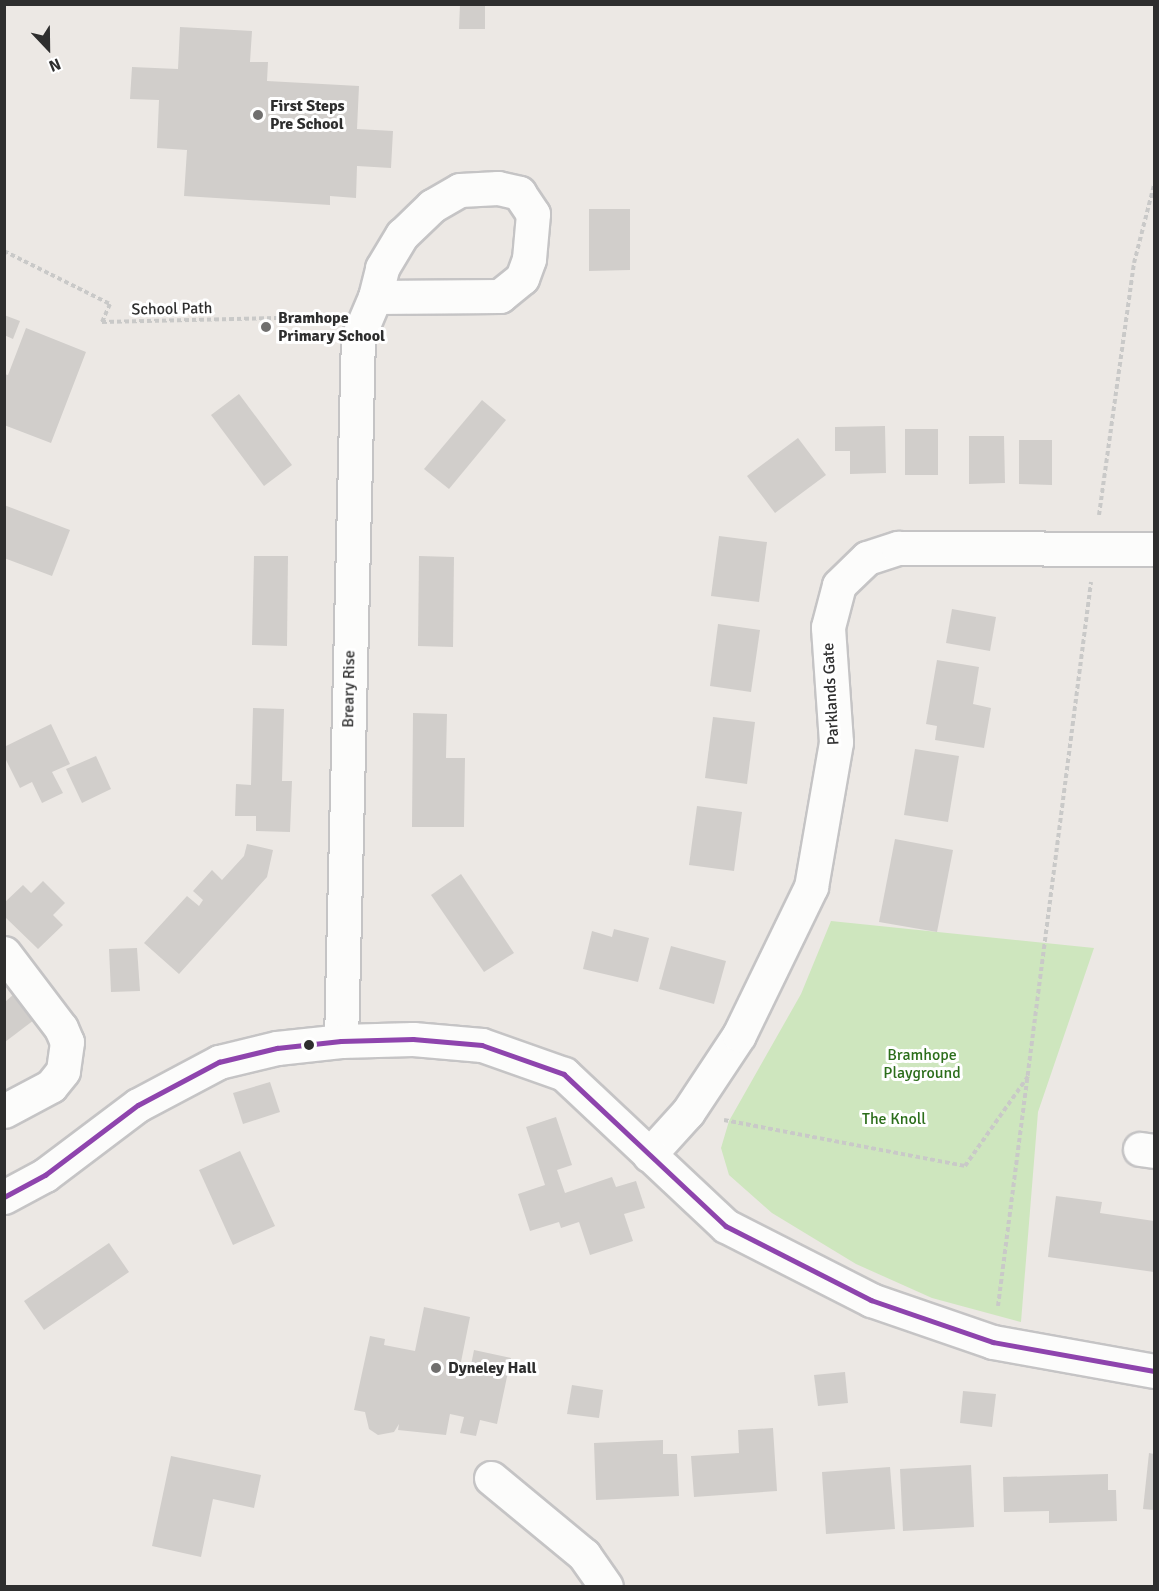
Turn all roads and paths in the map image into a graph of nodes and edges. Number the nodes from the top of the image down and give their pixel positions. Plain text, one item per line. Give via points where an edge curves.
1 (1155, 185) edge
2 (4, 251) edge
3 (375, 297) junction
4 (358, 337) junction
5 (1155, 549) edge
6 (1095, 551) junction
7 (4, 953) edge
8 (341, 1041) junction
9 (1029, 1075) junction
10 (4, 1111) edge
11 (688, 1112) junction
12 (649, 1155) junction
13 (4, 1197) edge
14 (993, 1342) junction
15 (1155, 1371) edge
16 (491, 1478) dead end
17 (606, 1587) edge

1 - 6 path via 1134,263
2 - 4 path, School Path via 110,304 102,322 335,317 335,327 357,325
3 - 3 street via 382,268 402,235 432,206 460,190 498,188 519,193 533,214 529,259 522,278 500,296
3 - 4 street
4 - 8 street, Breary Rise
5 - 6 street, Parklands Gate
6 - 9 path
6 - 11 street, Parklands Gate via 898,548 867,558 839,585 828,627 836,742 811,887 739,1035
7 - 10 street via 61,1028 66,1042 63,1071 51,1086
8 - 12 street via 413,1039 482,1045 564,1074
8 - 13 street via 277,1048 219,1062 138,1105 45,1175
9 - 11 path via 965,1166
9 - 14 path
11 - 12 street, Parklands Gate
12 - 14 street via 726,1226 871,1300
14 - 15 street
16 - 17 street via 584,1556

